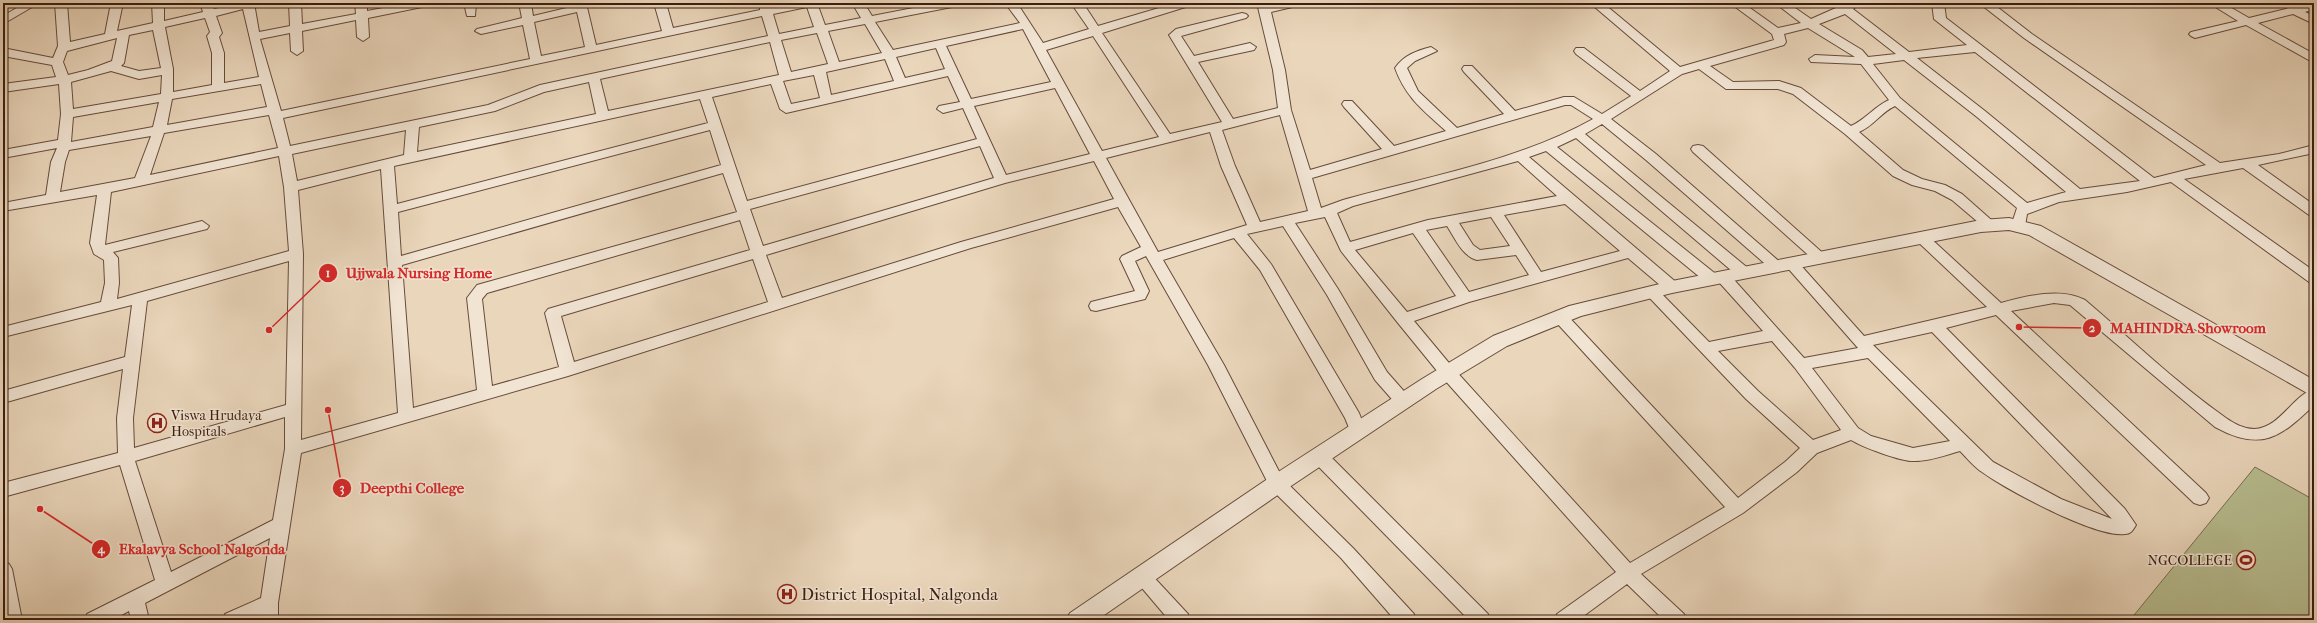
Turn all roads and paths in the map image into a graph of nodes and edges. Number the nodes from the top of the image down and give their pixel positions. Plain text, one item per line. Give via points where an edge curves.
1 (33, 3) edge
2 (61, 3) edge
3 (117, 3) edge
4 (158, 3) edge
5 (295, 3) edge
6 (361, 3) edge
7 (427, 3) edge
8 (525, 3) edge
9 (660, 3) edge
10 (810, 3) edge
11 (858, 3) edge
12 (957, 3) edge
13 (1011, 3) edge
14 (1077, 3) edge
15 (1188, 3) edge
16 (1298, 3) edge
17 (1596, 3) edge
18 (1736, 3) edge
19 (1781, 3) edge
20 (1938, 3) edge
21 (1985, 3) edge
22 (2215, 3) edge
23 (2282, 3) edge
24 (248, 4) edge
25 (413, 4) edge
26 (580, 5) edge
27 (1850, 6) edge
28 (2314, 6) edge
29 (1264, 7) edge
30 (764, 8) edge
31 (208, 9) edge
32 (2295, 10) junction
33 (362, 16) junction
34 (1242, 16) dead end
35 (529, 19) junction
36 (3, 21) edge
37 (868, 21) junction
38 (2314, 21) edge
39 (2249, 22) junction
40 (1027, 24) junction
41 (1810, 24) junction
42 (158, 26) junction
43 (296, 29) junction
44 (822, 29) junction
45 (481, 31) dead end
46 (668, 32) junction
47 (1096, 32) junction
48 (1776, 32) junction
49 (124, 33) junction
50 (2195, 34) dead end
51 (110, 36) junction
52 (254, 37) junction
53 (363, 37) dead end
54 (774, 38) junction
55 (939, 43) junction
56 (64, 47) junction
57 (1250, 47) dead end
58 (591, 48) junction
59 (1039, 48) junction
60 (1975, 48) junction
61 (297, 51) dead end
62 (1431, 51) dead end
63 (1580, 51) dead end
64 (3, 52) edge
65 (889, 54) junction
66 (1906, 57) junction
67 (2314, 59) edge
68 (536, 60) junction
69 (1191, 60) junction
70 (1815, 60) dead end
71 (1866, 61) junction
72 (57, 62) junction
73 (1701, 65) junction
74 (835, 66) junction
75 (110, 67) junction
76 (818, 69) junction
77 (1468, 69) dead end
78 (167, 71) junction
79 (953, 71) junction
80 (1678, 71) junction
81 (594, 78) junction
82 (781, 78) junction
83 (64, 79) junction
84 (266, 79) junction
85 (901, 82) junction
86 (1058, 84) junction
87 (218, 87) junction
88 (3, 88) edge
89 (705, 94) junction
90 (1640, 96) junction
91 (167, 97) junction
92 (826, 98) junction
93 (1896, 100) junction
94 (968, 104) junction
95 (1348, 104) dead end
96 (943, 109) dead end
97 (1285, 110) junction
98 (275, 113) junction
99 (67, 114) junction
100 (603, 116) junction
101 (1512, 116) junction
102 (1602, 119) junction
103 (1229, 122) junction
104 (413, 124) junction
105 (716, 125) junction
106 (1214, 126) junction
107 (1850, 131) junction
108 (157, 132) junction
109 (1455, 133) junction
110 (1578, 133) junction
111 (1166, 138) junction
112 (985, 141) junction
113 (65, 145) junction
114 (1548, 146) junction
115 (1698, 149) dead end
116 (284, 150) junction
117 (1392, 152) junction
118 (2312, 152) edge
119 (3, 154) edge
120 (1097, 155) junction
121 (1520, 156) junction
122 (410, 158) junction
123 (387, 163) junction
124 (2247, 164) junction
125 (728, 167) junction
126 (2217, 167) junction
127 (1305, 176) junction
128 (2174, 178) junction
129 (1002, 180) junction
130 (141, 181) junction
131 (2150, 182) junction
132 (291, 187) junction
133 (105, 190) junction
134 (2077, 194) junction
135 (52, 197) junction
136 (1568, 198) junction
137 (1122, 201) junction
138 (3, 207) edge
139 (390, 210) junction
140 (743, 211) junction
141 (1323, 212) junction
142 (1495, 212) junction
143 (2314, 212) edge
144 (2022, 217) junction
145 (1287, 221) junction
146 (1451, 221) junction
147 (1990, 225) junction
148 (202, 226) dead end
149 (1256, 228) junction
150 (1416, 228) junction
151 (1237, 232) junction
152 (1922, 238) junction
153 (1346, 248) junction
154 (1519, 250) junction
155 (99, 251) junction
156 (758, 252) junction
157 (1632, 252) junction
158 (296, 254) junction
159 (1152, 254) junction
160 (1820, 258) junction
161 (396, 262) junction
162 (1784, 265) junction
163 (1744, 273) junction
164 (1537, 277) junction
165 (1717, 278) junction
166 (2314, 278) edge
167 (1672, 287) junction
168 (1651, 292) junction
169 (140, 298) junction
170 (1465, 298) junction
171 (776, 303) junction
172 (108, 306) junction
173 (1096, 306) dead end
174 (1999, 309) junction
175 (1560, 317) junction
176 (1403, 319) junction
177 (1934, 326) junction
178 (3, 332) edge
179 (1774, 336) junction
180 (1865, 347) junction
181 (1706, 348) junction
182 (132, 361) junction
183 (1801, 364) junction
184 (568, 370) junction
185 (1448, 373) junction
186 (2314, 389) edge
187 (485, 394) junction
188 (2314, 395) edge
189 (3, 398) edge
190 (1403, 401) junction
191 (295, 408) junction
192 (406, 416) junction
193 (1358, 431) junction
194 (1852, 433) junction
195 (1962, 444) junction
196 (1811, 448) junction
197 (293, 449) junction
198 (1319, 456) junction
199 (126, 457) junction
200 (1277, 484) junction
201 (3, 490) edge
202 (2200, 498) dead end
203 (1737, 508) junction
204 (282, 524) junction
205 (3, 569) edge
206 (1628, 573) junction
207 (1142, 576) junction
208 (166, 584) junction
209 (135, 599) junction
210 (269, 611) edge
211 (13, 620) edge
212 (94, 620) edge
213 (140, 620) edge
214 (232, 620) edge
215 (1078, 620) edge
216 (1181, 620) edge
217 (1407, 620) edge
218 (1481, 620) edge
219 (1564, 620) edge
220 (1677, 620) edge

1 - 36 street
2 - 56 street
3 - 51 street
4 - 42 street
5 - 43 street
6 - 33 street
7 - 25 street
8 - 35 street
9 - 46 street
10 - 30 street
10 - 44 street
11 - 37 street
12 - 37 street
13 - 40 street
14 - 47 street
15 - 47 street
16 - 29 street
17 - 80 street
18 - 48 street
19 - 41 street
20 - 60 street via 1940,20
21 - 126 street via 2028,36
22 - 39 street
23 - 32 street
24 - 31 street
24 - 52 street
25 - 33 street
26 - 35 street
26 - 58 street
27 - 41 street
27 - 66 street
28 - 32 street
29 - 97 street via 1279,70
30 - 46 street
30 - 54 street
31 - 42 street
31 - 87 street via 216,33 213,36 218,53
32 - 38 street
32 - 39 street
33 - 43 street
33 - 53 street
34 - 69 street via 1177,33 1176,39
35 - 45 street
35 - 68 street
37 - 44 street
37 - 65 street
39 - 50 street
39 - 67 street
40 - 55 street
40 - 59 street
41 - 48 street
41 - 71 street via 1858,53
42 - 49 street
42 - 78 street
43 - 52 street
43 - 61 street
44 - 54 street
44 - 74 street
46 - 58 street
47 - 59 street
47 - 111 street
48 - 73 street via 1780,36 1780,42 1776,44
49 - 51 street
49 - 75 street via 118,62
51 - 56 street
52 - 84 street
54 - 81 street
54 - 82 street
55 - 65 street
55 - 79 street
56 - 72 street
57 - 69 street
58 - 68 street
59 - 86 street
60 - 66 street
60 - 131 street
62 - 109 street via 1416,55 1401,68 1414,94
63 - 90 street
64 - 72 street
65 - 74 street
65 - 85 street
66 - 71 street
66 - 134 street via 1981,114
68 - 98 street
69 - 103 street
70 - 71 street
71 - 93 street
72 - 83 street
73 - 80 street
73 - 107 street via 1730,86 1786,86 1797,91
74 - 76 street
75 - 78 street via 139,75
75 - 83 street
76 - 82 street
76 - 92 street
77 - 101 street
78 - 91 street
79 - 85 street
79 - 94 street
80 - 90 street
81 - 100 street
81 - 104 street via 528,92 491,108
82 - 89 street
82 - 92 street via 786,109
83 - 88 street
83 - 99 street
84 - 87 street
84 - 98 street
85 - 92 street
86 - 94 street
86 - 120 street
87 - 91 street
89 - 100 street
89 - 105 street
90 - 102 street
91 - 99 street
91 - 108 street
93 - 107 street via 1881,108 1866,124
93 - 144 street
94 - 96 street
94 - 112 street
95 - 117 street
97 - 103 street
97 - 127 street
98 - 108 street
98 - 116 street
99 - 113 street
100 - 122 street
101 - 102 street via 1569,100 1577,102
101 - 109 street
102 - 110 street
102 - 162 street
103 - 106 street
104 - 116 street
104 - 122 street
105 - 125 street
105 - 139 street
106 - 111 street
106 - 149 street via 1228,166
107 - 147 street via 1898,173 1957,197
108 - 113 street
108 - 130 street
109 - 117 street
110 - 114 street
110 - 163 street
111 - 120 street
112 - 129 street
112 - 140 street
113 - 119 street
113 - 135 street via 58,162
114 - 121 street
114 - 165 street
115 - 160 street
116 - 130 street
116 - 132 street
117 - 127 street
118 - 124 street
120 - 129 street
120 - 137 street
121 - 136 street
121 - 141 street
122 - 123 street
123 - 132 street
123 - 139 street
124 - 126 street
124 - 143 street
125 - 140 street
125 - 161 street
126 - 128 street
127 - 141 street via 1309,196
128 - 131 street
128 - 166 street
129 - 156 street
130 - 133 street
131 - 134 street via 2128,188
132 - 158 street
133 - 135 street
133 - 155 street via 97,243
134 - 144 street
135 - 138 street
136 - 142 street
136 - 157 street
137 - 159 street
137 - 171 street via 966,244
139 - 161 street
140 - 156 street
140 - 187 street via 482,289 474,298
141 - 145 street
141 - 153 street
142 - 146 street
142 - 154 street
144 - 147 street via 2009,224
144 - 186 street via 2035,230
145 - 149 street
145 - 190 street via 1381,376
146 - 150 street
146 - 154 street via 1472,253 1484,255
147 - 152 street
148 - 155 street
149 - 151 street
150 - 153 street via 1383,235
150 - 170 street
151 - 159 street
151 - 193 street via 1266,267 1353,417
152 - 160 street
152 - 174 street
153 - 176 street
154 - 164 street
155 - 172 street via 111,258 112,283
156 - 171 street
156 - 184 street via 553,313
157 - 164 street
157 - 167 street
158 - 169 street
158 - 191 street
159 - 173 street via 1127,259 1142,291 1140,294
159 - 200 street via 1216,365
160 - 162 street
161 - 192 street
162 - 163 street
162 - 180 street
163 - 165 street
164 - 170 street
165 - 167 street
165 - 179 street via 1750,304
167 - 168 street
168 - 175 street via 1576,310
168 - 181 street
169 - 172 street
169 - 182 street
170 - 176 street
171 - 184 street
172 - 178 street
174 - 177 street
174 - 188 street via 2054,298 2073,300 2221,424 2238,432 2254,435 2266,432 2290,419
174 - 202 street
175 - 185 street via 1500,341
175 - 203 street
176 - 185 street
177 - 180 street
177 - 195 street via 2127,525 2122,528 2101,523 2023,489 1986,467
179 - 181 street
179 - 183 street
180 - 183 street
180 - 195 street
181 - 196 street via 1752,395
182 - 189 street
182 - 199 street via 125,418
183 - 194 street
184 - 187 street
185 - 190 street
185 - 206 street
187 - 192 street
190 - 193 street
191 - 197 street
191 - 199 street
192 - 197 street
193 - 198 street
194 - 195 street via 1866,441 1913,454 1925,454
194 - 196 street
196 - 203 street via 1780,476
197 - 204 street
198 - 200 street
198 - 218 street
199 - 201 street
199 - 208 street
200 - 207 street
200 - 217 street via 1347,553
203 - 206 street
204 - 208 street
204 - 210 street
205 - 211 street
206 - 219 street
206 - 220 street
207 - 215 street
207 - 216 street
208 - 209 street
209 - 212 street
209 - 213 street
210 - 214 street

